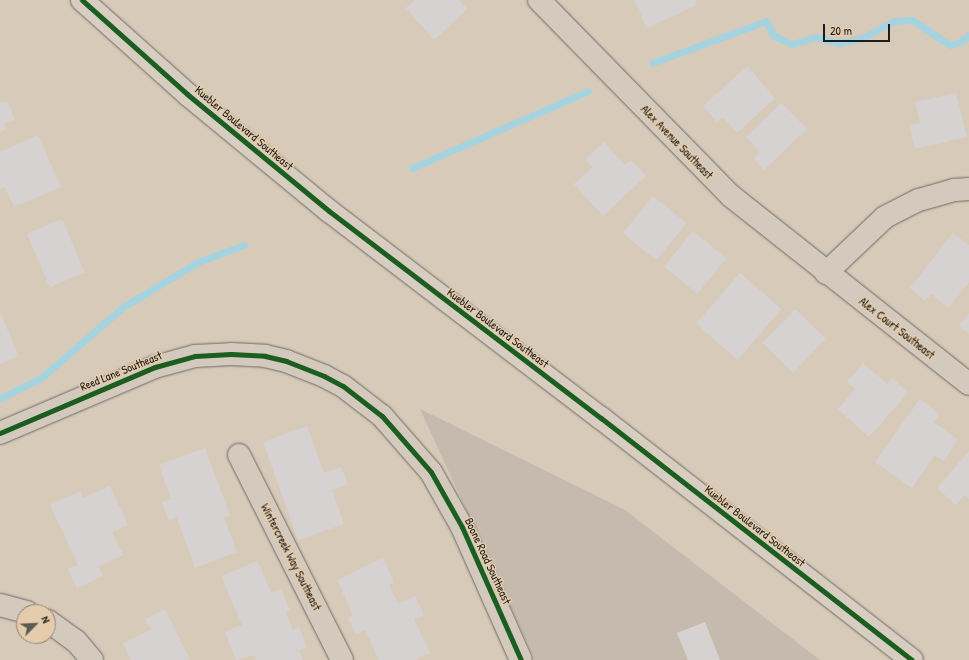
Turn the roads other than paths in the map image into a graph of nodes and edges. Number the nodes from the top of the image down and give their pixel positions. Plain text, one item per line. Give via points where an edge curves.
1 (82, 0) edge
2 (539, 0) edge
3 (969, 189) edge
4 (826, 273) junction
5 (969, 384) edge
6 (0, 433) edge
7 (240, 455) dead end
8 (431, 472) joint
9 (0, 605) edge
10 (16, 609) edge
11 (56, 627) edge
12 (92, 660) edge
13 (342, 660) edge
14 (521, 660) edge
15 (912, 660) edge

1 - 15 main road, Kuebler Boulevard Southeast via 188,94 329,211
2 - 4 street, Alex Avenue Southeast via 731,196
3 - 4 street via 955,190 919,200 885,217
4 - 5 street, Alex Court Southeast
6 - 8 street, Reed Lane Southeast via 175,360 214,354 246,354 286,361 343,386 397,431
7 - 13 street, Wintercreek Way Southeast
8 - 14 street, Boone Road Southeast via 462,527
9 - 10 street
11 - 12 street via 76,641

